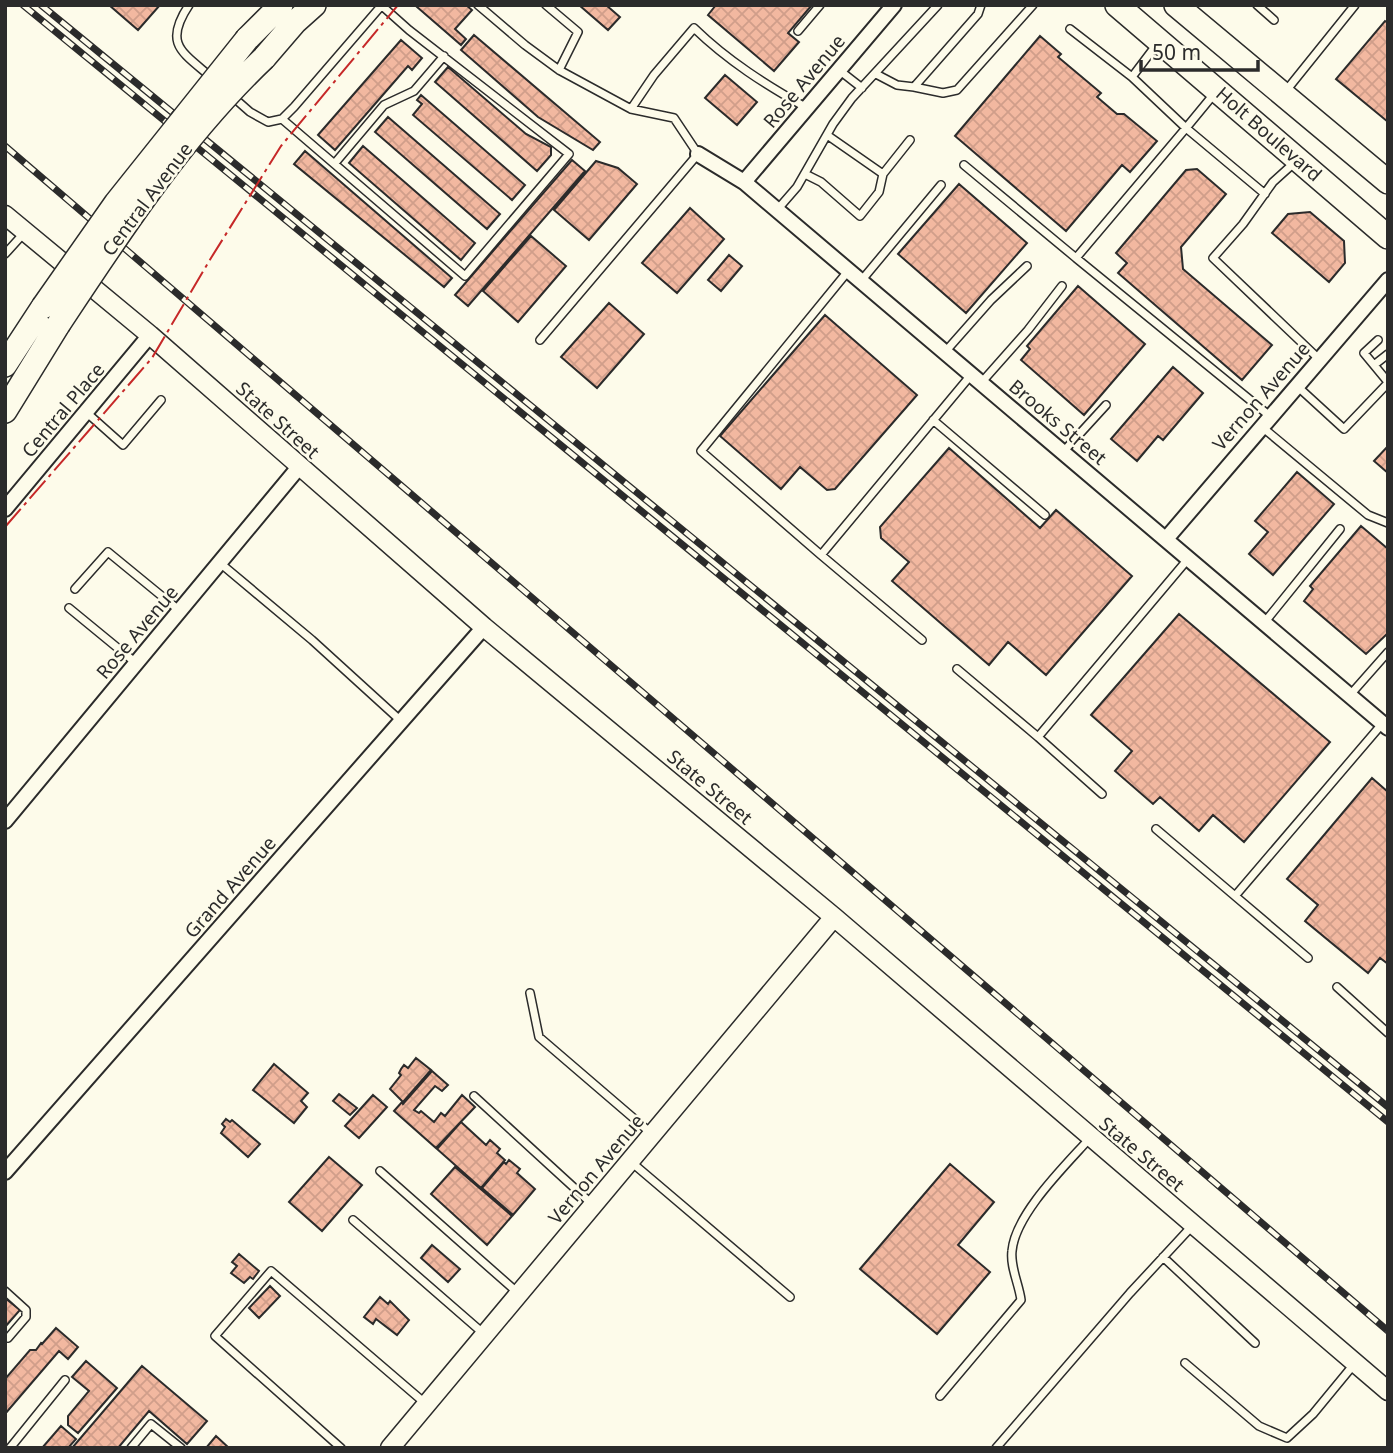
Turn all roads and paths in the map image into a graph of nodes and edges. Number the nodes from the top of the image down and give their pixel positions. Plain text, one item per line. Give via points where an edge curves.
1 (189, 5) edge
2 (281, 5) edge
3 (314, 5) edge
4 (382, 5) edge
5 (478, 5) edge
6 (546, 5) edge
7 (820, 5) edge
8 (894, 5) edge
9 (938, 5) edge
10 (981, 5) edge
11 (1033, 5) edge
12 (1117, 5) edge
13 (1176, 5) edge
14 (1257, 5) edge
15 (1355, 5) edge
16 (1274, 20) dead end
17 (1070, 29) dead end
18 (798, 31) dead end
19 (1159, 41) junction
20 (444, 56) junction
21 (559, 70) junction
22 (839, 70) junction
23 (876, 74) junction
24 (1132, 77) junction
25 (914, 87) junction
26 (862, 88) junction
27 (1217, 90) junction
28 (1283, 94) junction
29 (807, 108) junction
30 (631, 110) junction
31 (282, 118) junction
32 (1186, 128) junction
33 (827, 135) junction
34 (910, 140) dead end
35 (698, 154) junction
36 (1297, 159) junction
37 (335, 163) junction
38 (964, 165) dead end
39 (883, 173) junction
40 (805, 174) junction
41 (744, 182) junction
42 (1388, 182) edge
43 (941, 185) dead end
44 (1265, 194) junction
45 (777, 210) junction
46 (5, 215) edge
47 (25, 232) junction
48 (1388, 237) edge
49 (5, 254) edge
50 (1076, 258) junction
51 (1027, 266) dead end
52 (849, 270) junction
53 (1388, 280) edge
54 (861, 281) junction
55 (1062, 286) dead end
56 (150, 335) junction
57 (540, 340) dead end
58 (1378, 340) dead end
59 (945, 352) junction
60 (1388, 354) edge
61 (1320, 360) junction
62 (5, 365) edge
63 (1374, 365) junction
64 (976, 378) junction
65 (1388, 382) edge
66 (1297, 386) junction
67 (161, 400) dead end
68 (1106, 405) dead end
69 (5, 411) edge
70 (86, 412) junction
71 (933, 420) junction
72 (1266, 422) junction
73 (1063, 452) junction
74 (299, 467) junction
75 (5, 509) edge
76 (1045, 515) dead end
77 (1388, 523) edge
78 (1340, 529) dead end
79 (1166, 539) junction
80 (821, 555) junction
81 (1189, 558) junction
82 (220, 563) junction
83 (75, 589) dead end
84 (69, 608) dead end
85 (180, 611) junction
86 (1264, 622) junction
87 (484, 627) junction
88 (922, 640) dead end
89 (1388, 652) edge
90 (136, 663) junction
91 (957, 669) dead end
92 (1349, 695) junction
93 (401, 722) junction
94 (1385, 726) edge
95 (1038, 737) junction
96 (1102, 794) dead end
97 (5, 821) edge
98 (1156, 829) dead end
99 (1235, 896) junction
100 (834, 917) junction
101 (1308, 958) dead end
102 (1337, 987) dead end
103 (530, 993) dead end
104 (1388, 1033) edge
105 (474, 1096) dead end
106 (652, 1134) junction
107 (1090, 1137) junction
108 (630, 1161) junction
109 (380, 1171) dead end
110 (5, 1172) edge
111 (593, 1205) junction
112 (353, 1220) dead end
113 (1193, 1224) junction
114 (1163, 1257) junction
115 (5, 1292) edge
116 (519, 1294) junction
117 (790, 1297) dead end
118 (485, 1335) junction
119 (8, 1338) dead end
120 (1255, 1343) dead end
121 (1355, 1362) junction
122 (1185, 1363) dead end
123 (65, 1380) dead end
124 (1388, 1391) edge
125 (940, 1396) dead end
126 (427, 1404) junction
127 (997, 1447) edge
128 (10, 1448) edge
129 (131, 1448) edge
130 (181, 1448) edge
131 (341, 1448) edge
132 (390, 1448) edge

1 - 31 lane via 176,30 182,52 250,112 268,122
2 - 62 main road, Central Avenue, bridge via 247,39 116,203
3 - 69 main road, Central Avenue, bridge via 233,88 134,209
4 - 20 lane
4 - 31 lane
5 - 21 lane
6 - 21 lane via 578,32
7 - 18 lane
8 - 22 street, Rose Avenue
9 - 23 lane
10 - 25 lane
11 - 25 lane via 957,90 943,93
12 - 19 main road, Holt Boulevard
13 - 28 main road, Holt Boulevard
14 - 16 lane
15 - 28 lane
17 - 24 lane
19 - 24 lane
19 - 27 main road, Holt Boulevard
20 - 37 lane via 414,91 384,105
20 - 37 lane via 569,154 465,276
21 - 30 lane
22 - 26 lane
22 - 29 street, Rose Avenue
23 - 25 lane via 897,85
23 - 26 lane
24 - 32 lane
26 - 33 lane
27 - 32 lane
27 - 36 main road, Holt Boulevard
28 - 42 main road, Holt Boulevard
29 - 30 lane via 766,85 694,28
29 - 41 street, Rose Avenue
30 - 35 lane via 674,118
31 - 37 lane
32 - 44 lane
32 - 50 lane
33 - 39 lane
33 - 40 lane
34 - 39 lane
35 - 41 street, Brooks Street
35 - 57 lane
36 - 44 lane
36 - 48 main road, Holt Boulevard
38 - 50 lane
39 - 40 lane via 879,192 860,216
40 - 45 lane
41 - 45 street, Brooks Street
43 - 54 lane
44 - 61 lane via 1213,258
45 - 52 street, Brooks Street
46 - 47 street, State Street
47 - 49 lane
47 - 56 street, State Street
50 - 72 lane
51 - 59 lane
52 - 54 street, Brooks Street
52 - 80 lane via 701,451
53 - 61 street, Vernon Avenue
54 - 59 street, Brooks Street
55 - 64 lane via 1028,330
56 - 70 street, Central Place
56 - 74 street, State Street
58 - 63 lane via 1364,353
59 - 64 street, Brooks Street
60 - 63 lane
61 - 66 street, Vernon Avenue
63 - 65 lane
64 - 71 lane
64 - 73 street, Brooks Street
65 - 66 lane via 1344,429
66 - 72 street, Vernon Avenue
67 - 70 lane via 123,445
68 - 73 lane
70 - 75 street, Central Place
71 - 76 lane
71 - 80 lane
72 - 77 lane via 1368,515
72 - 79 street, Vernon Avenue
73 - 79 street, Brooks Street
74 - 82 street, Rose Avenue
74 - 87 street, State Street
78 - 86 lane
79 - 81 street, Brooks Street
80 - 88 lane
81 - 86 street, Brooks Street
81 - 95 lane
82 - 85 street, Rose Avenue
82 - 93 lane
83 - 85 lane via 108,552
84 - 90 lane
85 - 90 street, Rose Avenue
86 - 92 street, Brooks Street
87 - 93 street, Grand Avenue
87 - 100 street, State Street
89 - 92 lane
90 - 97 street, Rose Avenue
91 - 95 lane
92 - 94 street, Brooks Street
93 - 110 street, Grand Avenue
94 - 99 lane
95 - 96 lane
98 - 99 lane
99 - 101 lane
100 - 106 street, Vernon Avenue
100 - 107 street, State Street
102 - 104 lane
103 - 106 lane via 539,1037
105 - 111 lane
106 - 108 street, Vernon Avenue
107 - 113 street, State Street
107 - 125 lane via 1021,1224 1012,1250 1021,1300
108 - 111 street, Vernon Avenue
108 - 117 lane
109 - 116 lane
111 - 116 street, Vernon Avenue
112 - 118 lane
113 - 114 lane
113 - 121 street, State Street
114 - 120 lane
114 - 127 lane
115 - 119 lane via 26,1310 26,1317
116 - 118 street, Vernon Avenue
118 - 126 street, Vernon Avenue
121 - 122 lane via 1287,1438 1259,1426
121 - 124 street, State Street
123 - 128 lane
126 - 131 lane via 271,1271 215,1336
126 - 132 street, Vernon Avenue
129 - 130 lane via 151,1424

